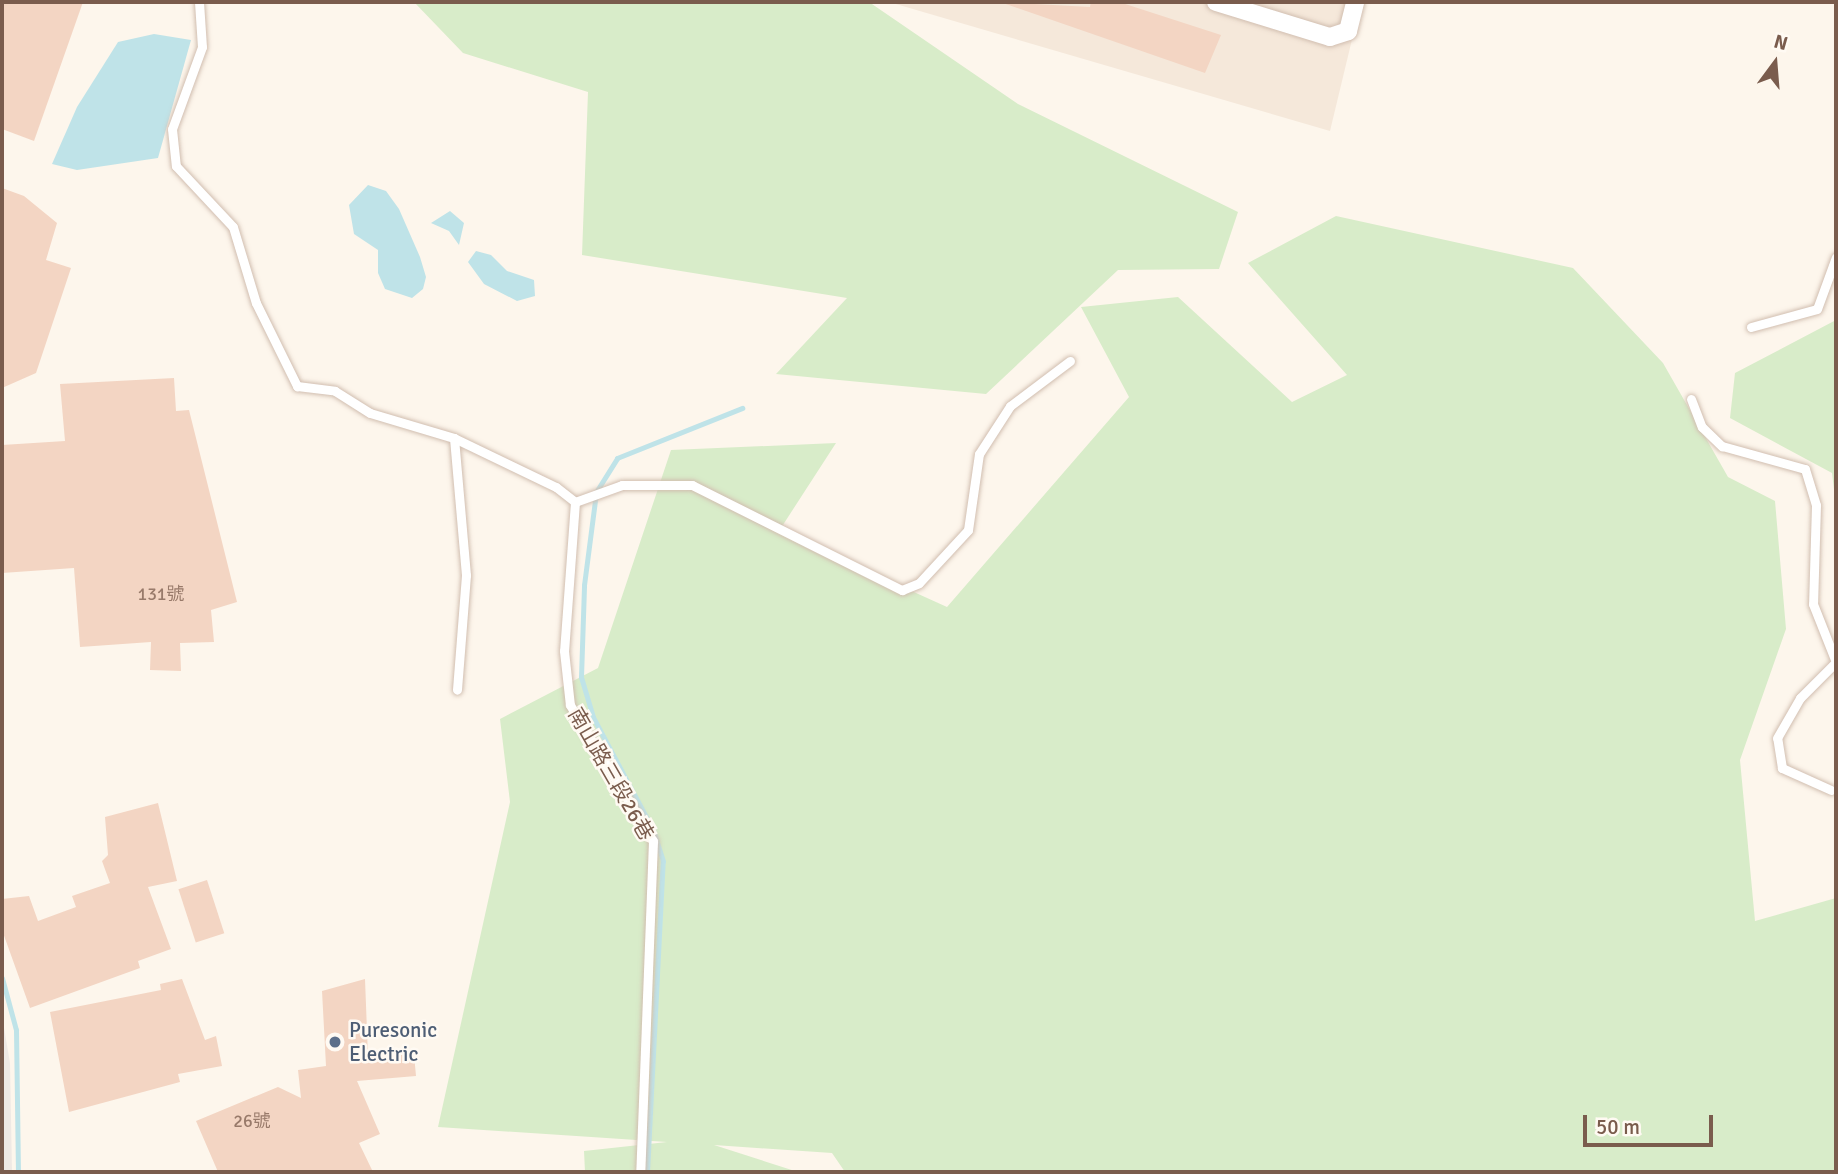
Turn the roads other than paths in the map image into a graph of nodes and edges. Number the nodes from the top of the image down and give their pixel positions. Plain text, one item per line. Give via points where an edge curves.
1 (199, 2) edge
2 (1216, 2) edge
3 (1355, 2) edge
4 (1836, 257) edge
5 (1751, 327) dead end
6 (1070, 361) dead end
7 (1691, 399) dead end
8 (454, 438) junction
9 (575, 502) junction
10 (1836, 662) edge
11 (457, 690) dead end
12 (1831, 790) dead end
13 (640, 1172) edge

1 - 8 lane via 202,47 172,129 176,166 233,227 256,303 297,386 335,391 370,413
2 - 3 street via 1331,37 1348,31
4 - 5 lane via 1816,309
6 - 9 lane via 1010,406 979,454 968,530 919,583 902,590 692,485 622,485
7 - 10 lane via 1703,427 1722,446 1805,469 1816,505 1813,604
8 - 9 lane
8 - 11 lane via 466,575
9 - 13 lane, 南山路三段26巷 via 564,651 570,705 653,841
10 - 12 lane via 1800,698 1777,738 1782,768

